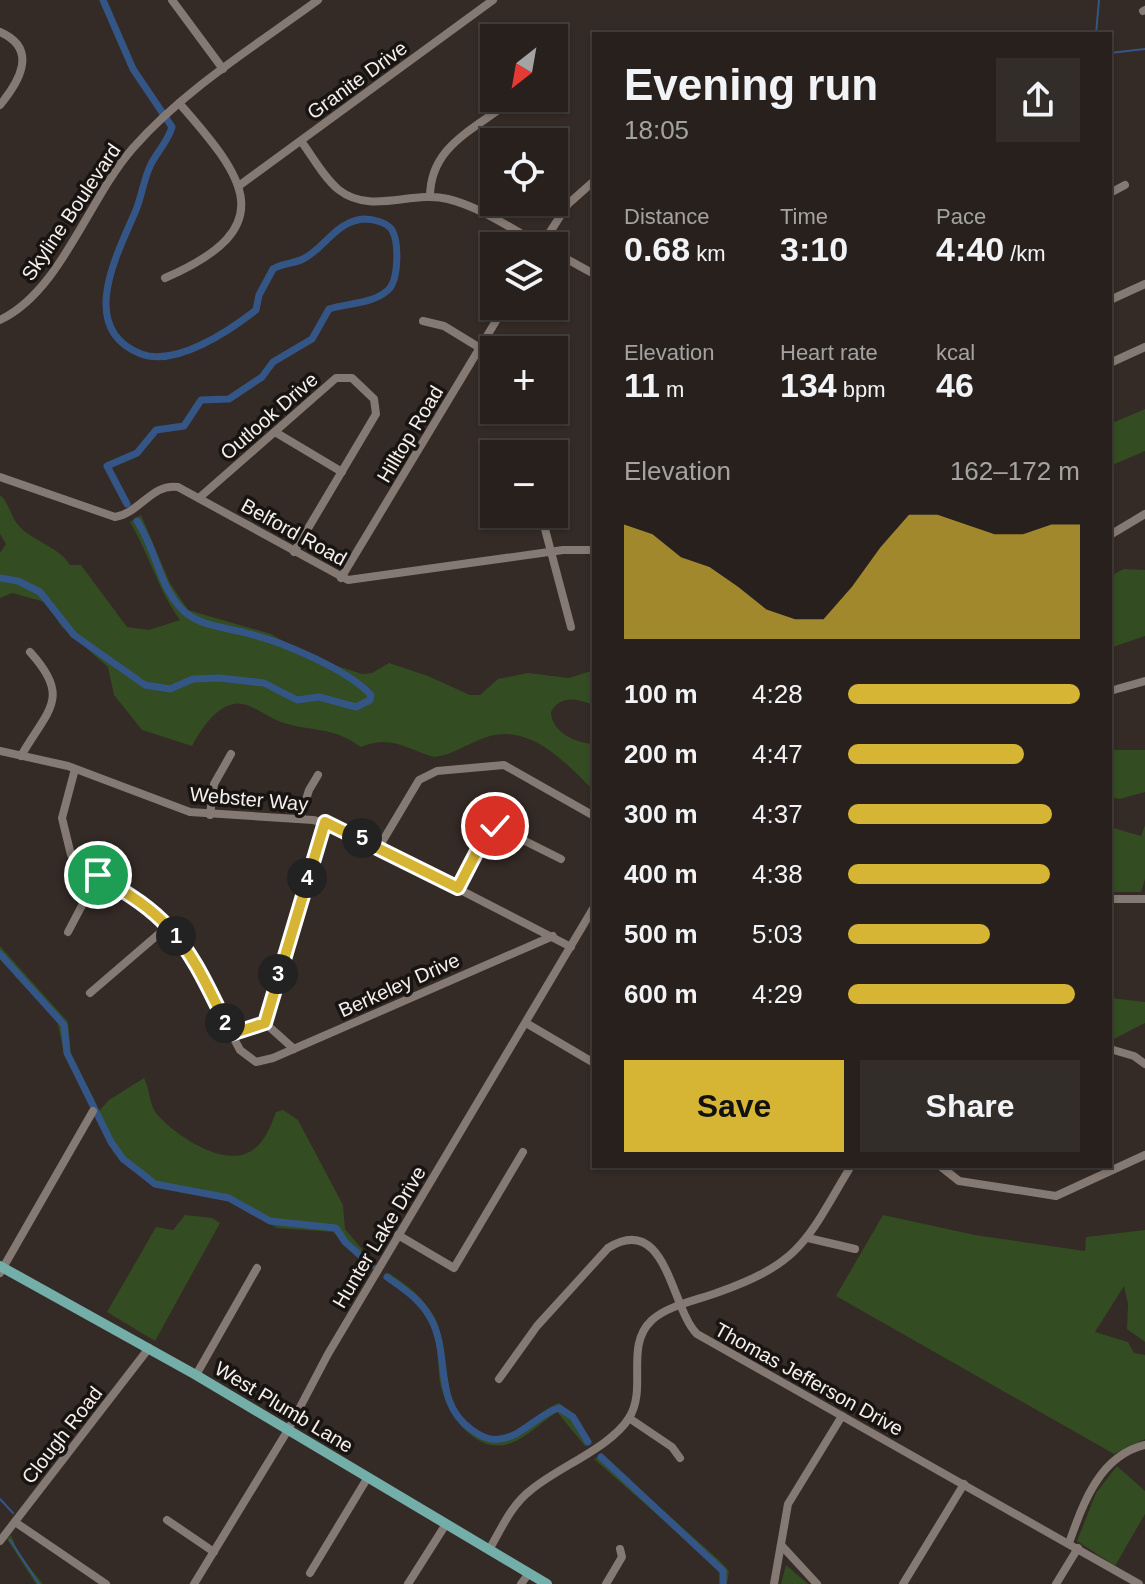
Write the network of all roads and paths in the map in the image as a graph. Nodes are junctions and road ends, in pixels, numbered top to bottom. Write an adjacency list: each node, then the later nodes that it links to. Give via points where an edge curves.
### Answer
1 (172, 0): 5 (street)
2 (318, 0): 5 (street, Skyline Boulevard)
3 (493, 0): 9 (street, Granite Drive)
4 (0, 32): 7 (street, via 15,42 23,61 18,83)
5 (223, 69): 6 (street, Skyline Boulevard)
6 (179, 103): 11 (street); 22 (street, Skyline Boulevard, via 107,181 45,284)
7 (0, 105)
8 (496, 112): 14 (street, via 441,153 432,172)
9 (301, 141): 11 (street, Granite Drive); 14 (street, via 334,186 351,198 372,203)
10 (592, 183): 16 (street, via 568,204)
11 (240, 185): 19 (street, via 240,213 226,239 205,259)
12 (1125, 185): 13 (street)
13 (1112, 192)
14 (430, 197): 15 (street, via 468,206)
15 (516, 232)
16 (551, 232)
17 (568, 260): 18 (street)
18 (592, 273)
19 (165, 278)
20 (1145, 284): 21 (street)
21 (1112, 299)
22 (0, 320)
23 (423, 321): 25 (street, via 439,324)
24 (1145, 347): 26 (street)
25 (480, 348): 37 (street, Hilltop Road)
26 (1112, 362)
27 (275, 432): 28 (street); 28 (street, Outlook Drive, via 336,378 352,378 374,399 377,410); 30 (street, Outlook Drive)
28 (342, 472): 35 (street, Outlook Drive)
29 (0, 477): 30 (street, Belford Road, via 110,517 129,514 164,487 178,487)
30 (199, 498): 35 (street, Belford Road)
31 (1145, 514): 33 (street)
32 (545, 528): 36 (street)
33 (1112, 534)
34 (592, 550): 36 (street, Belford Road)
35 (294, 552): 37 (street, Belford Road)
36 (552, 552): 37 (street, Belford Road); 38 (street)
37 (341, 578)
38 (571, 627)
39 (30, 652): 44 (street, via 50,675 54,696)
40 (1145, 681): 41 (street)
41 (1112, 690)
42 (0, 751): 44 (street, Webster Way)
43 (231, 754): 47 (street, via 214,784)
44 (21, 756): 45 (street, Webster Way)
45 (75, 769): 47 (street, Webster Way); 53 (street, via 62,827 71,855)
46 (318, 775): 49 (street)
47 (210, 815): 49 (street, Webster Way)
48 (592, 815): 51 (street, via 504,765 437,771 419,780)
49 (300, 819): 50 (street, Webster Way)
50 (325, 822): 51 (street, Webster Way); 63 (street)
51 (379, 847): 54 (street, Webster Way)
52 (561, 859): 54 (street, via 495,826)
53 (98, 875): 58 (street); 59 (street)
54 (458, 888): 60 (street, Webster Way)
55 (1112, 899): 56 (street)
56 (1145, 899)
57 (592, 910): 61 (street, Hunter Lake Drive)
58 (168, 926): 62 (street); 65 (street, via 189,954)
59 (68, 932)
60 (553, 936): 61 (street, Webster Way); 66 (street, Berkeley Drive)
61 (571, 947): 64 (street, Hunter Lake Drive)
62 (90, 993)
63 (265, 1023): 65 (street); 66 (street)
64 (526, 1023): 68 (street); 75 (street, Hunter Lake Drive)
65 (231, 1034): 66 (street, Berkeley Drive, via 243,1055 256,1062)
66 (294, 1049)
67 (1112, 1050): 69 (street)
68 (592, 1062)
69 (1145, 1064)
70 (93, 1111): 79 (street)
71 (523, 1152): 75 (street, via 454,1268)
72 (1145, 1155): 74 (street, via 1056,1196 959,1181)
73 (850, 1168): 76 (street)
74 (943, 1168)
75 (398, 1235): 86 (street, Hunter Lake Drive)
76 (808, 1238): 77 (street); 80 (street, via 766,1274)
77 (855, 1249)
78 (257, 1268): 82 (street)
79 (1, 1269): 81 (main road, West Plumb Lane)
80 (681, 1306): 83 (street, Thomas Jefferson Drive, via 656,1252 636,1242 615,1244 551,1309); 84 (street, Thomas Jefferson Drive, via 697,1334); 85 (street, via 655,1317 643,1331 637,1400)
81 (149, 1348): 82 (main road, West Plumb Lane); 92 (street, Clough Road)
82 (196, 1375): 86 (main road, West Plumb Lane)
83 (499, 1379)
84 (842, 1416): 90 (street, Thomas Jefferson Drive); 96 (street, via 788,1504)
85 (629, 1418): 88 (street); 99 (street, via 616,1433 524,1495)
86 (288, 1430): 89 (main road, West Plumb Lane); 100 (street, Hunter Lake Drive)
87 (1145, 1445): 95 (street, via 1127,1451 1099,1476)
88 (680, 1458)
89 (368, 1477): 93 (main road, West Plumb Lane); 101 (street)
90 (964, 1484): 95 (street, Thomas Jefferson Drive); 111 (street)
91 (167, 1520): 100 (street)
92 (15, 1522): 94 (street, Clough Road); 103 (street)
93 (446, 1524): 99 (main road, West Plumb Lane); 105 (street)
94 (0, 1541)
95 (1069, 1543): 97 (street, Thomas Jefferson Drive)
96 (781, 1545): 109 (street); 110 (street)
97 (1078, 1548): 112 (street); 113 (street, Thomas Jefferson Drive)
98 (620, 1549): 108 (street, via 622,1557)
99 (489, 1550): 102 (main road, West Plumb Lane)
100 (214, 1552): 104 (street, Hunter Lake Drive)
101 (310, 1573)
102 (529, 1573): 106 (street); 107 (main road, West Plumb Lane)
103 (106, 1584)
104 (194, 1584)
105 (408, 1584)
106 (521, 1584)
107 (547, 1584)
108 (606, 1584)
109 (774, 1584)
110 (817, 1584)
111 (903, 1584)
112 (1056, 1584)
113 (1139, 1584)

